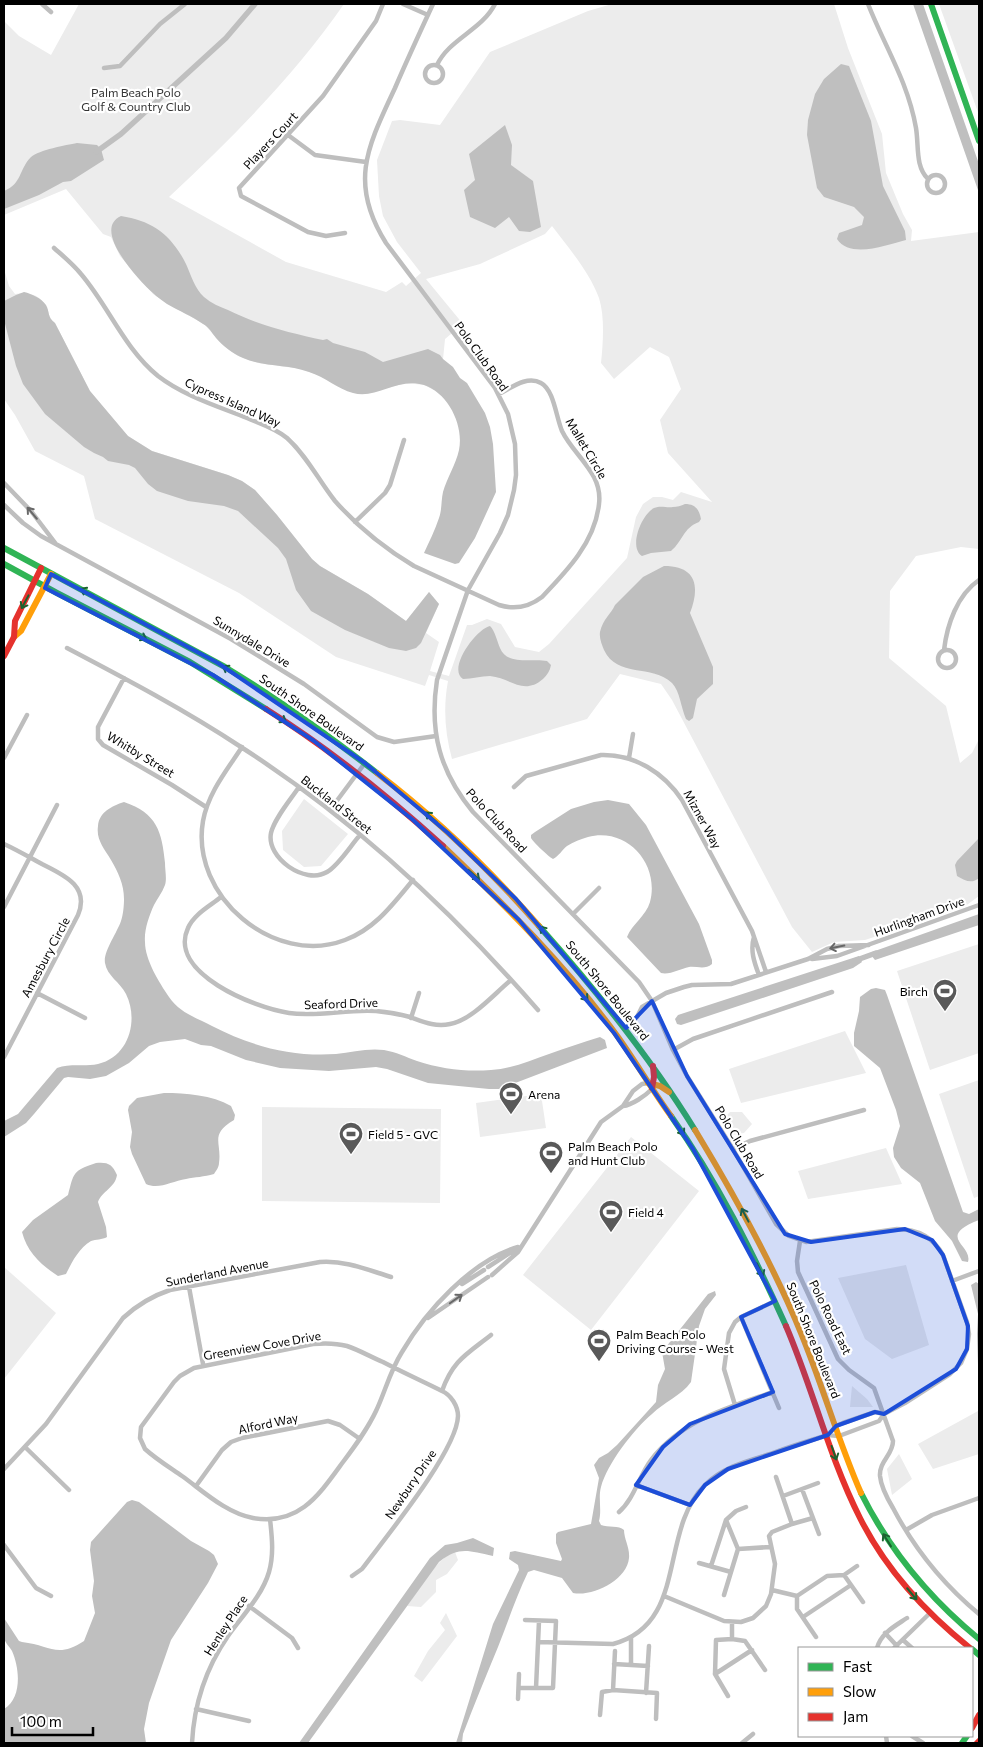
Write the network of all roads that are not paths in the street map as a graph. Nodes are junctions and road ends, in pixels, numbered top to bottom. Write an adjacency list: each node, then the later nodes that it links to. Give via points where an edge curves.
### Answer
1 (42, 4): 9 (street)
2 (185, 4): 12 (street, via 160,24 120,66)
3 (383, 4): 13 (street, Players Court, via 376,20 323,96)
4 (403, 4): 10 (street)
5 (433, 4): 10 (street, Polo Club Road)
6 (495, 4): 11 (street, via 490,14 446,52)
7 (868, 4): 16 (street, via 903,80 916,129 920,167)
8 (930, 4): 14 (street)
9 (51, 12)
10 (428, 15): 15 (street, Polo Club Road, via 373,136)
11 (436, 65): 11 (street, via 428,67 425,72 428,81 434,83 440,82 444,74)
12 (104, 68)
13 (288, 135): 15 (street, via 315,155); 17 (street, Players Court, via 241,184 241,196 308,232 326,236)
14 (979, 141)
15 (366, 162): 19 (street, Polo Club Road, via 366,194 379,232)
16 (928, 179): 16 (street, via 927,185 932,192 943,189 945,180 941,176 932,175)
17 (345, 233)
18 (54, 248): 23 (street, Cypress Island Way, via 81,273 133,351 150,369 181,390 279,432 294,445)
19 (499, 394): 32 (street, Polo Club Road, via 515,444 514,490 504,524); 32 (street, Mallet Circle, via 528,380 546,386 563,432 594,477 599,489 599,504 588,543 536,601 520,608 507,607)
20 (404, 440): 23 (street, via 390,485)
21 (4, 483): 24 (street, Sunnydale Drive, one-way to 21)
22 (4, 505): 24 (street, Sunnydale Drive, via 23,523)
23 (355, 522): 32 (street, Cypress Island Way, via 414,566)
24 (57, 545): 40 (street, Sunnydale Drive, via 231,639 304,684 378,737 394,742)
25 (4, 548): 27 (street, South Shore Boulevard)
26 (4, 564): 30 (street, South Shore Boulevard)
27 (41, 568): 28 (street, South Shore Boulevard); 30 (street)
28 (51, 574): 31 (street); 44 (street, South Shore Boulevard, one-way to 28, via 290,708 218,663)
29 (979, 580): 35 (street, via 970,587 958,606)
30 (35, 582): 31 (street, South Shore Boulevard); 33 (street, one-way to 33, via 15,621)
31 (45, 588): 33 (street, via 22,631); 45 (street, South Shore Boulevard, one-way to 45, via 213,675 284,720)
32 (468, 590): 40 (street, Polo Club Road, via 437,680)
33 (14, 637): 36 (street)
34 (67, 648): 37 (street, Buckland Street)
35 (944, 650)
36 (4, 656)
37 (124, 678): 41 (street, Buckland Street); 49 (street, Whitby Street, via 98,727 98,739)
38 (26, 715): 42 (street)
39 (633, 734): 43 (street)
40 (436, 736): 59 (street, Polo Club Road, via 450,778 464,800)
41 (242, 747): 46 (street, Buckland Street); 49 (street)
42 (4, 758)
43 (629, 758): 47 (street, Mizner Way, via 611,755 592,757 526,776); 60 (street, Mizner Way, via 656,771 676,790)
44 (366, 763): 45 (street); 73 (street, South Shore Boulevard, one-way to 44, via 510,893 448,833)
45 (357, 773): 50 (street); 77 (street, South Shore Boulevard, one-way to 77, via 441,844 514,915 614,1033)
46 (299, 787): 50 (street, Buckland Street); 51 (street, via 271,831 271,844 280,859 300,874 318,876 332,868)
47 (514, 787)
48 (57, 805): 53 (street)
49 (206, 807): 56 (street, via 203,856)
50 (330, 810): 51 (street, Buckland Street)
51 (360, 835): 54 (street, Buckland Street)
52 (4, 844): 53 (street, Amesbury Circle)
53 (30, 857): 58 (street); 67 (street, Amesbury Circle, via 70,880 80,900 78,915)
54 (413, 880): 56 (street, via 385,914 366,930 344,941 323,945 299,945 275,938 237,913); 65 (street, Buckland Street)
55 (599, 888): 59 (street)
56 (221, 897): 72 (street, Seaford Drive, via 194,919 187,930 185,942 190,962 220,987 287,1013 314,1015 376,1011)
57 (979, 905): 61 (street, Hurlingham Drive)
58 (4, 907)
59 (574, 914): 69 (street, Polo Club Road, via 639,982)
60 (754, 937): 63 (street, Mizner Way); 64 (street, Mizner Way, via 751,945)
61 (869, 945): 62 (street, Hurlingham Drive, via 837,956); 62 (street, Hurlingham Drive, one-way to 62, via 839,946)
62 (808, 959): 63 (street, Hurlingham Drive)
63 (766, 972): 64 (street, Hurlingham Drive)
64 (759, 975): 69 (street, Hurlingham Drive, via 727,985 688,986)
65 (511, 980): 70 (street, Buckland Street); 72 (street, Seaford Drive, via 459,1022 437,1025)
66 (832, 992): 74 (street, via 693,1039)
67 (37, 993): 71 (street); 75 (street, Amesbury Circle)
68 (419, 993): 72 (street)
69 (652, 1001): 73 (street, Hurlingham Drive, via 642,1007); 74 (street, Polo Club Road)
70 (538, 1010)
71 (85, 1018)
72 (411, 1018)
73 (626, 1028): 76 (street, South Shore Boulevard)
74 (674, 1050): 81 (street, Polo Club Road)
75 (4, 1057)
76 (653, 1065): 77 (street); 78 (street, South Shore Boulevard)
77 (651, 1085): 78 (street, via 660,1086); 79 (street, Greenview Cove Drive, via 648,1093); 79 (street, Greenview Cove Drive, via 642,1084 633,1090); 90 (street, South Shore Boulevard, one-way to 90, via 720,1194)
78 (673, 1095): 101 (street, South Shore Boulevard, one-way to 78, via 807,1346 765,1254 728,1184)
79 (623, 1106): 82 (street, Greenview Cove Drive, via 601,1122)
80 (864, 1110): 81 (street, via 750,1141)
81 (733, 1149): 83 (street, Polo Club Road, via 776,1224 785,1234)
82 (524, 1241): 84 (street, Greenview Cove Drive); 92 (street, Greenview Cove Drive, one-way to 82, via 490,1276 518,1252)
83 (800, 1241): 87 (street, via 912,1230 937,1246); 100 (street, Polo Road East, via 798,1272 838,1359 874,1388)
84 (518, 1247): 89 (street, Greenview Cove Drive); 89 (street, Greenview Cove Drive, via 474,1270)
85 (979, 1271): 87 (street)
86 (391, 1277): 88 (street, Sunderland Avenue, via 329,1261)
87 (952, 1281): 100 (street, via 968,1326 965,1356 950,1374)
88 (188, 1287): 94 (street); 105 (street, Sunderland Avenue, via 150,1298 133,1309)
89 (451, 1291): 92 (street, Greenview Cove Drive)
90 (775, 1301): 91 (street); 102 (street, South Shore Boulevard)
91 (741, 1317): 97 (street); 98 (street, via 729,1333 724,1364)
92 (425, 1320): 95 (street, Greenview Cove Drive)
93 (491, 1335): 96 (street, via 457,1362)
94 (203, 1364): 95 (street, Greenview Cove Drive, via 324,1343 347,1346); 110 (street, Greenview Cove Drive, via 174,1382 143,1424 140,1435 145,1448)
95 (393, 1367): 96 (street, Newbury Drive); 104 (street, Greenview Cove Drive, via 376,1412)
96 (442, 1390): 132 (street, Newbury Drive, via 454,1403 458,1415 446,1449 428,1480 379,1547 362,1569)
97 (773, 1392): 98 (street); 99 (street)
98 (735, 1405): 109 (street, via 704,1417 678,1433 652,1459)
99 (779, 1408)
100 (884, 1414): 101 (street, via 875,1412); 103 (street, via 879,1421); 122 (street, Polo Road East, via 893,1445 881,1466 880,1478 889,1502)
101 (836, 1426): 102 (street); 103 (street, South Shore Boulevard)
102 (828, 1435): 103 (street); 115 (street, via 728,1469 705,1485); 141 (street, South Shore Boulevard, one-way to 141, via 851,1499 872,1538 896,1575)
103 (839, 1436): 151 (street, South Shore Boulevard, one-way to 103, via 932,1597 891,1547 860,1490)
104 (360, 1439): 110 (street, Alford Way, via 328,1421 238,1439 225,1447); 119 (street, Greenview Cove Drive, via 314,1500 290,1515)
105 (25, 1447): 106 (street, Sunderland Avenue); 112 (street)
106 (4, 1469)
107 (776, 1477): 113 (street)
108 (818, 1483): 111 (street)
109 (636, 1485): 115 (street); 117 (street)
110 (196, 1486): 119 (street, Greenview Cove Drive, via 233,1512 251,1518)
111 (802, 1489): 113 (street); 118 (street)
112 (70, 1490)
113 (782, 1496): 121 (street)
114 (979, 1498): 122 (street, via 932,1515)
115 (690, 1505): 137 (street, via 681,1524)
116 (746, 1507): 120 (street)
117 (620, 1512)
118 (813, 1518): 121 (street); 123 (street)
119 (270, 1519): 140 (street, Henley Place, via 272,1553 269,1572)
120 (726, 1520): 126 (street); 128 (street)
121 (792, 1524): 125 (street, via 772,1532)
122 (906, 1530): 142 (street, Polo Road East, via 948,1585)
123 (819, 1534)
124 (4, 1545): 136 (street, via 36,1588)
125 (770, 1547): 126 (street); 134 (street, via 775,1564)
126 (738, 1549): 130 (street)
127 (699, 1563): 128 (street)
128 (712, 1566): 130 (street)
129 (857, 1566): 131 (street)
130 (731, 1572): 135 (street)
131 (844, 1574): 133 (street); 138 (street, via 826,1576)
132 (352, 1576)
133 (851, 1585): 139 (street); 143 (street)
134 (772, 1590): 138 (street); 147 (street, via 760,1613 749,1620)
135 (724, 1595)
136 (51, 1596)
137 (664, 1596): 147 (street); 149 (street, via 652,1619)
138 (797, 1596): 143 (street, via 797,1609)
139 (863, 1602)
140 (249, 1606): 161 (street, via 292,1638); 176 (street, Henley Place, via 218,1652 204,1681)
141 (929, 1614): 153 (street); 160 (street, South Shore Boulevard)
142 (979, 1614)
143 (803, 1617): 150 (street)
144 (907, 1618): 148 (street)
145 (525, 1620): 146 (street)
146 (539, 1621): 154 (street); 155 (street, via 556,1621)
147 (732, 1622): 152 (street)
148 (885, 1633): 157 (street); 158 (street)
149 (631, 1636): 155 (street, via 613,1644); 165 (street)
150 (816, 1637)
151 (979, 1638)
152 (732, 1639): 162 (street, via 745,1641); 169 (street, via 716,1640)
153 (903, 1640): 158 (street); 159 (street)
154 (538, 1642): 155 (street); 171 (street)
155 (555, 1643): 171 (street, via 553,1688)
156 (649, 1646): 166 (street)
157 (877, 1647)
158 (896, 1647)
159 (911, 1647)
160 (969, 1647)
161 (298, 1648)
162 (752, 1650): 167 (street); 169 (street)
163 (615, 1651): 164 (street)
164 (614, 1664): 165 (street); 172 (street)
165 (631, 1665): 166 (street)
166 (648, 1666): 173 (street)
167 (765, 1670)
168 (519, 1674): 170 (street)
169 (715, 1674): 174 (street)
170 (519, 1688): 171 (street); 175 (street)
171 (536, 1688)
172 (613, 1690): 173 (street); 177 (street, via 602,1692)
173 (646, 1693): 179 (street, via 657,1693)
174 (728, 1696)
175 (518, 1698)
176 (196, 1709): 180 (street); 183 (street, Henley Place)
177 (600, 1715)
178 (979, 1715): 181 (street)
179 (656, 1719)
180 (249, 1721)
181 (973, 1726)
182 (753, 1734): 184 (street)
183 (192, 1743)
184 (742, 1743)

